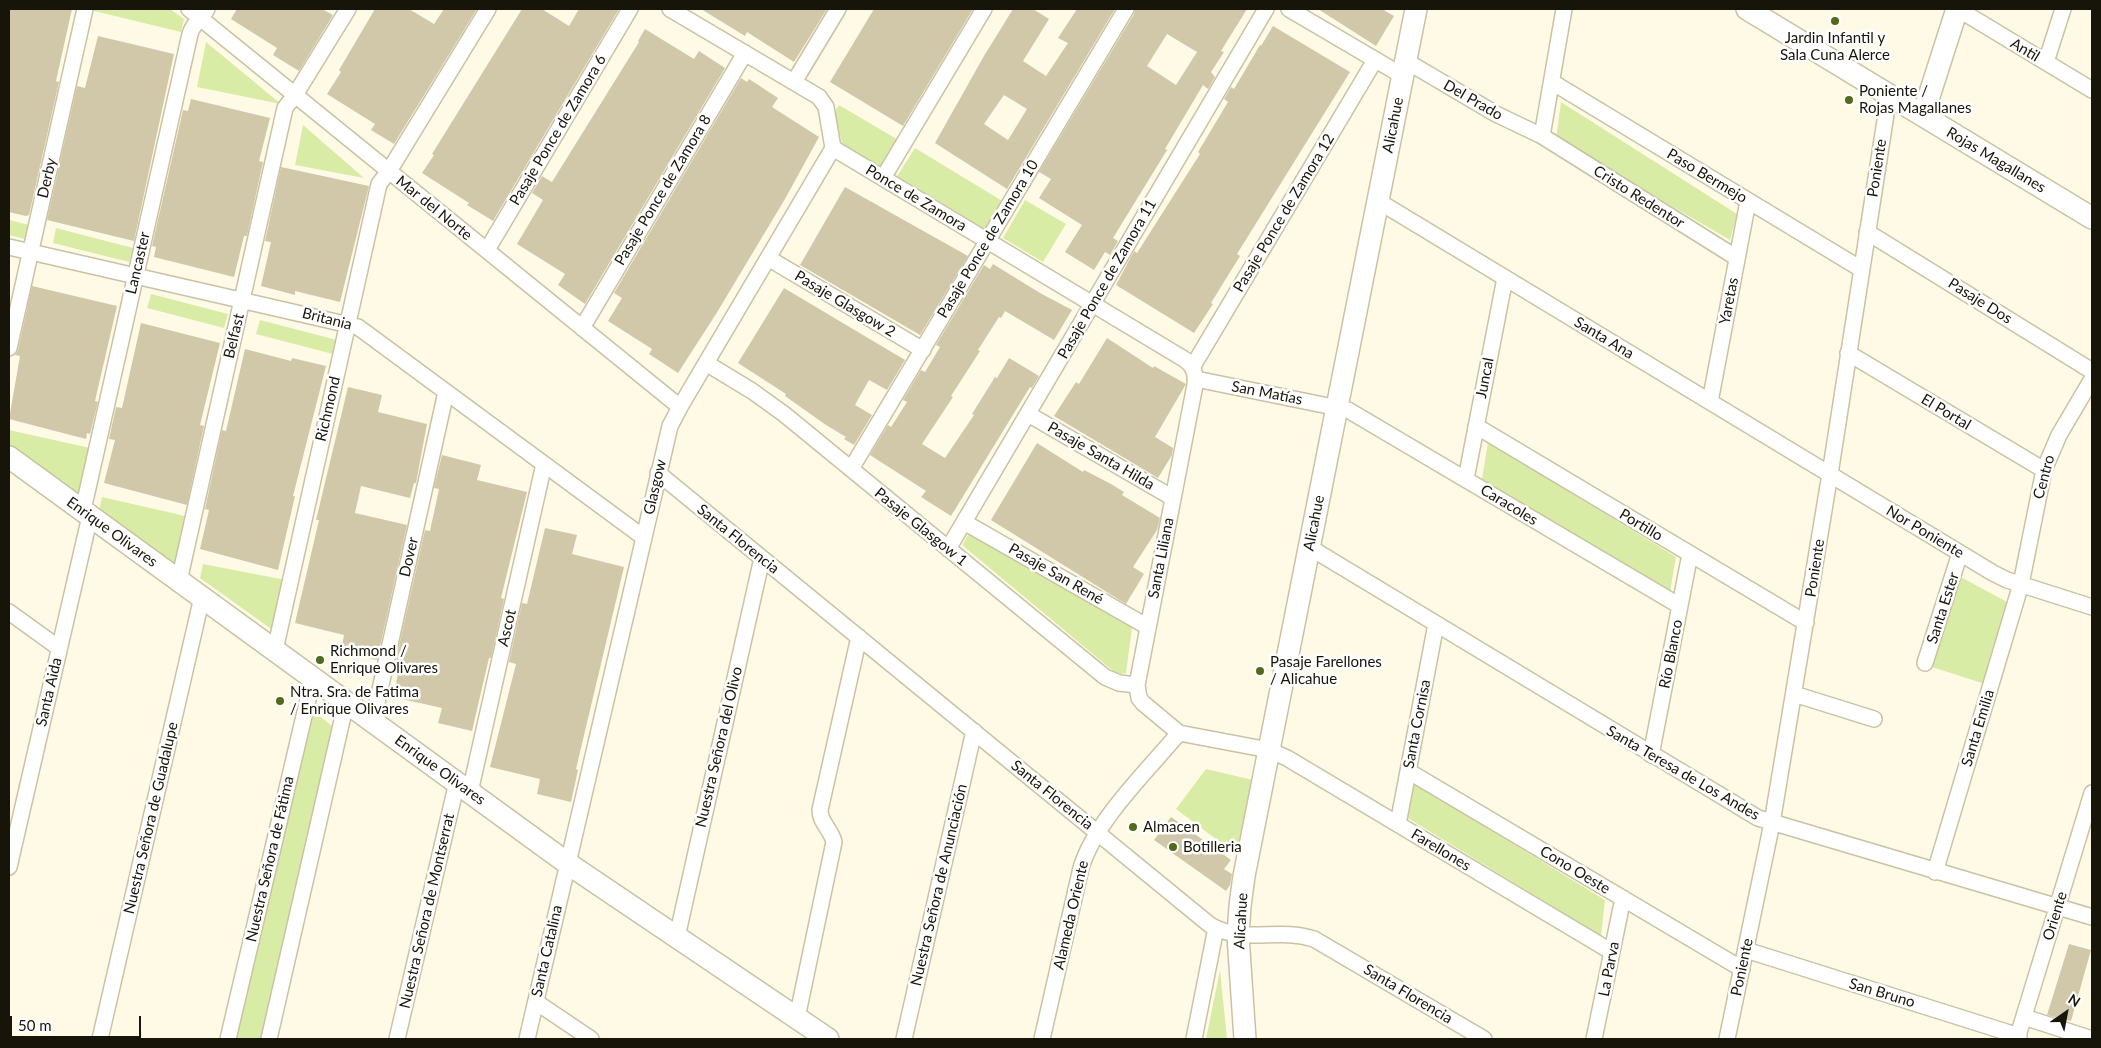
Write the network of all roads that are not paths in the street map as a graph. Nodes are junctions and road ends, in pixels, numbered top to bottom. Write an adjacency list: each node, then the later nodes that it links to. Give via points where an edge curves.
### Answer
1 (85, 9): 40 (street, Derby)
2 (189, 9): 17 (street, Mar del Norte)
3 (348, 9): 26 (street, Belfast)
4 (488, 9): 31 (street, Richmond)
5 (630, 9): 39 (street, Pasaje Ponce de Zamora 6)
6 (670, 9): 18 (street)
7 (838, 9): 23 (street)
8 (984, 9): 32 (street)
9 (1126, 9): 37 (street, Pasaje Ponce de Zamora 10)
10 (1266, 9): 47 (street, Pasaje Ponce de Zamora 11)
11 (1289, 9): 20 (street, Del Prado)
12 (1416, 9): 22 (street, Alicahue)
13 (1564, 9): 24 (street)
14 (1747, 9): 27 (street, Rojas Magallanes)
15 (1957, 9): 21 (street, Antil); 28 (street)
16 (2063, 9): 21 (street)
17 (204, 14): 26 (street, Mar del Norte); 44 (street, Lancaster, via 190,34)
18 (691, 14): 19 (street)
19 (745, 53): 23 (street); 49 (street, Pasaje Ponce de Zamora 8)
20 (1375, 60): 22 (street, Del Prado); 55 (street, Pasaje Ponce de Zamora 12)
21 (2046, 62): 25 (street, Antil)
22 (1404, 69): 29 (street, Del Prado); 33 (street, Alicahue)
23 (794, 82): 30 (street, via 823,101)
24 (1552, 82): 29 (street); 34 (street, Paso Bermejo)
25 (2092, 90)
26 (295, 95): 31 (street, Mar del Norte); 46 (street, Belfast, via 285,108)
27 (1889, 95): 28 (street, Rojas Magallanes); 36 (street, Poniente)
28 (1923, 115): 35 (street, Rojas Magallanes)
29 (1542, 136): 42 (street, Cristo Redentor)
30 (834, 148): 32 (street, Ponce de Zamora); 41 (street, Glasgow)
31 (389, 171): 39 (street, Mar del Norte); 48 (street, Richmond, via 376,193)
32 (883, 178): 37 (street, Ponce de Zamora)
33 (1378, 201): 45 (street, Santa Ana); 60 (street, Alicahue)
34 (1748, 201): 42 (street, Yaretas); 43 (street, Paso Bermejo)
35 (2092, 218)
36 (1867, 232): 43 (street, Poniente); 54 (street, Pasaje Dos)
37 (988, 240): 47 (street, Ponce de Zamora); 51 (street, Pasaje Ponce de Zamora 10)
38 (9, 247): 40 (street, Britania)
39 (487, 250): 49 (street, Mar del Norte)
40 (30, 252): 44 (street, Britania); 50 (street, Derby)
41 (768, 258): 51 (street, Pasaje Glasgow 2); 53 (street, Glasgow)
42 (1737, 258): 58 (street, Yaretas)
43 (1861, 269): 52 (street, Poniente)
44 (136, 276): 46 (street, Britania); 71 (street, Lancaster)
45 (1504, 278): 58 (street, Santa Ana); 62 (street, Juncal)
46 (242, 300): 48 (street, Britania); 79 (street, Belfast)
47 (1092, 304): 55 (street, Ponce de Zamora, via 1184,358); 61 (street, Pasaje Ponce de Zamora 11)
48 (348, 324): 57 (street, Britania, via 358,327); 90 (street, Richmond)
49 (582, 328): 59 (street, Mar del Norte)
50 (9, 348)
51 (922, 350): 65 (street, Pasaje Ponce de Zamora 10)
52 (1848, 353): 66 (street, El Portal); 68 (street, Poniente)
53 (706, 362): 59 (street, Glasgow); 65 (street, Pasaje Glasgow 1, via 773,406)
54 (2092, 371)
55 (1194, 372): 60 (street, San Matías); 70 (street, Santa Liliana)
56 (2092, 379): 66 (street, Centro, via 2059,435)
57 (446, 392): 64 (street, Britania); 97 (street, Dover)
58 (1710, 402): 68 (street, Santa Ana)
59 (680, 407): 67 (street, Glasgow, via 667,437)
60 (1337, 407): 69 (street, Caracoles, via 1360,416); 74 (street, Alicahue)
61 (1028, 414): 70 (street, Pasaje Santa Hilda); 72 (street, Pasaje Ponce de Zamora 11)
62 (1476, 426): 69 (street, Juncal); 77 (street, Portillo)
63 (9, 457): 71 (street, Enrique Olivares)
64 (544, 464): 73 (street, Britania); 103 (street, Ascot)
65 (851, 469): 75 (street, Pasaje Glasgow 1)
66 (2044, 470): 80 (street, Centro)
67 (658, 473): 73 (street, Glasgow); 78 (street, Santa Florencia)
68 (1830, 474): 76 (street, Nor Poniente); 85 (street, Poniente)
69 (1466, 479): 82 (street, Caracoles)
70 (1173, 498): 87 (street, Santa Liliana)
71 (86, 513): 79 (street, Enrique Olivares); 89 (street, Santa Aida)
72 (964, 522): 75 (street, Pasaje Ponce de Zamora 11); 87 (street, Pasaje San René)
73 (643, 537): 108 (street, Glasgow)
74 (1310, 547): 86 (street, Santa Teresa de Los Andes); 100 (street, Alicahue)
75 (948, 549): 93 (street, Pasaje Glasgow 1, via 1105,677 1114,682)
76 (1960, 553): 80 (street, Nor Poniente, via 1993,573); 91 (street, Santa Ester)
77 (1690, 554): 82 (street, Río Blanco); 85 (street, Portillo)
78 (762, 558): 88 (street, Santa Florencia); 116 (street, Nuestra Señora del Olivo)
79 (179, 581): 81 (street, Enrique Olivares)
80 (2022, 584): 83 (street, Nor Poniente); 110 (street, Santa Emilia)
81 (202, 598): 90 (street, Enrique Olivares); 124 (street, Nuestra Señora de Guadalupe)
82 (1680, 606): 101 (street, Río Blanco)
83 (2092, 607)
84 (9, 612): 89 (street)
85 (1806, 623): 94 (street, Poniente)
86 (1436, 624): 101 (street, Santa Teresa de Los Andes); 102 (street, Santa Cornisa)
87 (1148, 627): 93 (street, Santa Liliana)
88 (859, 637): 98 (street, Santa Florencia); 122 (street, via 820,810 822,820 832,833 833,846)
89 (59, 648): 109 (street, Santa Aida)
90 (275, 650): 92 (street, Enrique Olivares)
91 (1925, 663)
92 (313, 678): 95 (street, Enrique Olivares); 125 (street, Nuestra Señora de Fátima)
93 (1137, 685): 99 (street, via 1142,704)
94 (1794, 694): 96 (street); 105 (street, Poniente)
95 (346, 702): 97 (street, Enrique Olivares); 126 (street)
96 (1874, 719)
97 (373, 721): 103 (street, Enrique Olivares)
98 (974, 731): 107 (street, Santa Florencia); 131 (street, Nuestra Señora de Anunciación)
99 (1179, 733): 100 (street); 107 (street, Alameda Oriente)
100 (1270, 750): 106 (street, Farellones); 115 (street, Alicahue, via 1244,876)
101 (1651, 755): 105 (street, Santa Teresa de Los Andes, via 1745,811)
102 (1408, 771): 106 (street, Santa Cornisa); 111 (street, Cono Oeste)
103 (463, 787): 108 (street, Enrique Olivares); 127 (street, Nuestra Señora de Montserrat)
104 (2092, 793): 112 (street, Oriente)
105 (1772, 823): 110 (street, Santa Teresa de Los Andes); 117 (street, Poniente)
106 (1398, 824): 118 (street, Farellones)
107 (1097, 832): 114 (street, Santa Florencia); 132 (street, Alameda Oriente, via 1082,868)
108 (567, 863): 116 (street, Enrique Olivares); 120 (street, Santa Catalina)
109 (9, 867)
110 (1935, 872): 112 (street, Santa Teresa de Los Andes)
111 (1623, 898): 118 (street, La Parva); 119 (street, Cono Oeste)
112 (2057, 908): 113 (street, Santa Teresa de Los Andes); 121 (street, Oriente)
113 (2092, 917)
114 (1216, 928): 115 (street, Santa Florencia); 133 (street)
115 (1238, 936): 134 (street, Alicahue); 135 (street, Santa Florencia, via 1290,934 1314,939)
116 (677, 937): 122 (street, Enrique Olivares)
117 (1746, 950): 119 (street, Poniente); 123 (street, San Bruno)
118 (1612, 952): 136 (street, La Parva)
119 (1742, 968): 137 (street, Poniente)
120 (536, 1002): 128 (street, Santa Catalina); 129 (street)
121 (2024, 1017): 123 (street, Oriente); 138 (street)
122 (797, 1018): 130 (street, Enrique Olivares)
123 (2018, 1037)
124 (100, 1039)
125 (228, 1039)
126 (269, 1039)
127 (397, 1039)
128 (527, 1039)
129 (591, 1039)
130 (828, 1039)
131 (904, 1039)
132 (1042, 1039)
133 (1194, 1039)
134 (1244, 1039)
135 (1484, 1039)
136 (1594, 1039)
137 (1727, 1039)
138 (2092, 1039)

